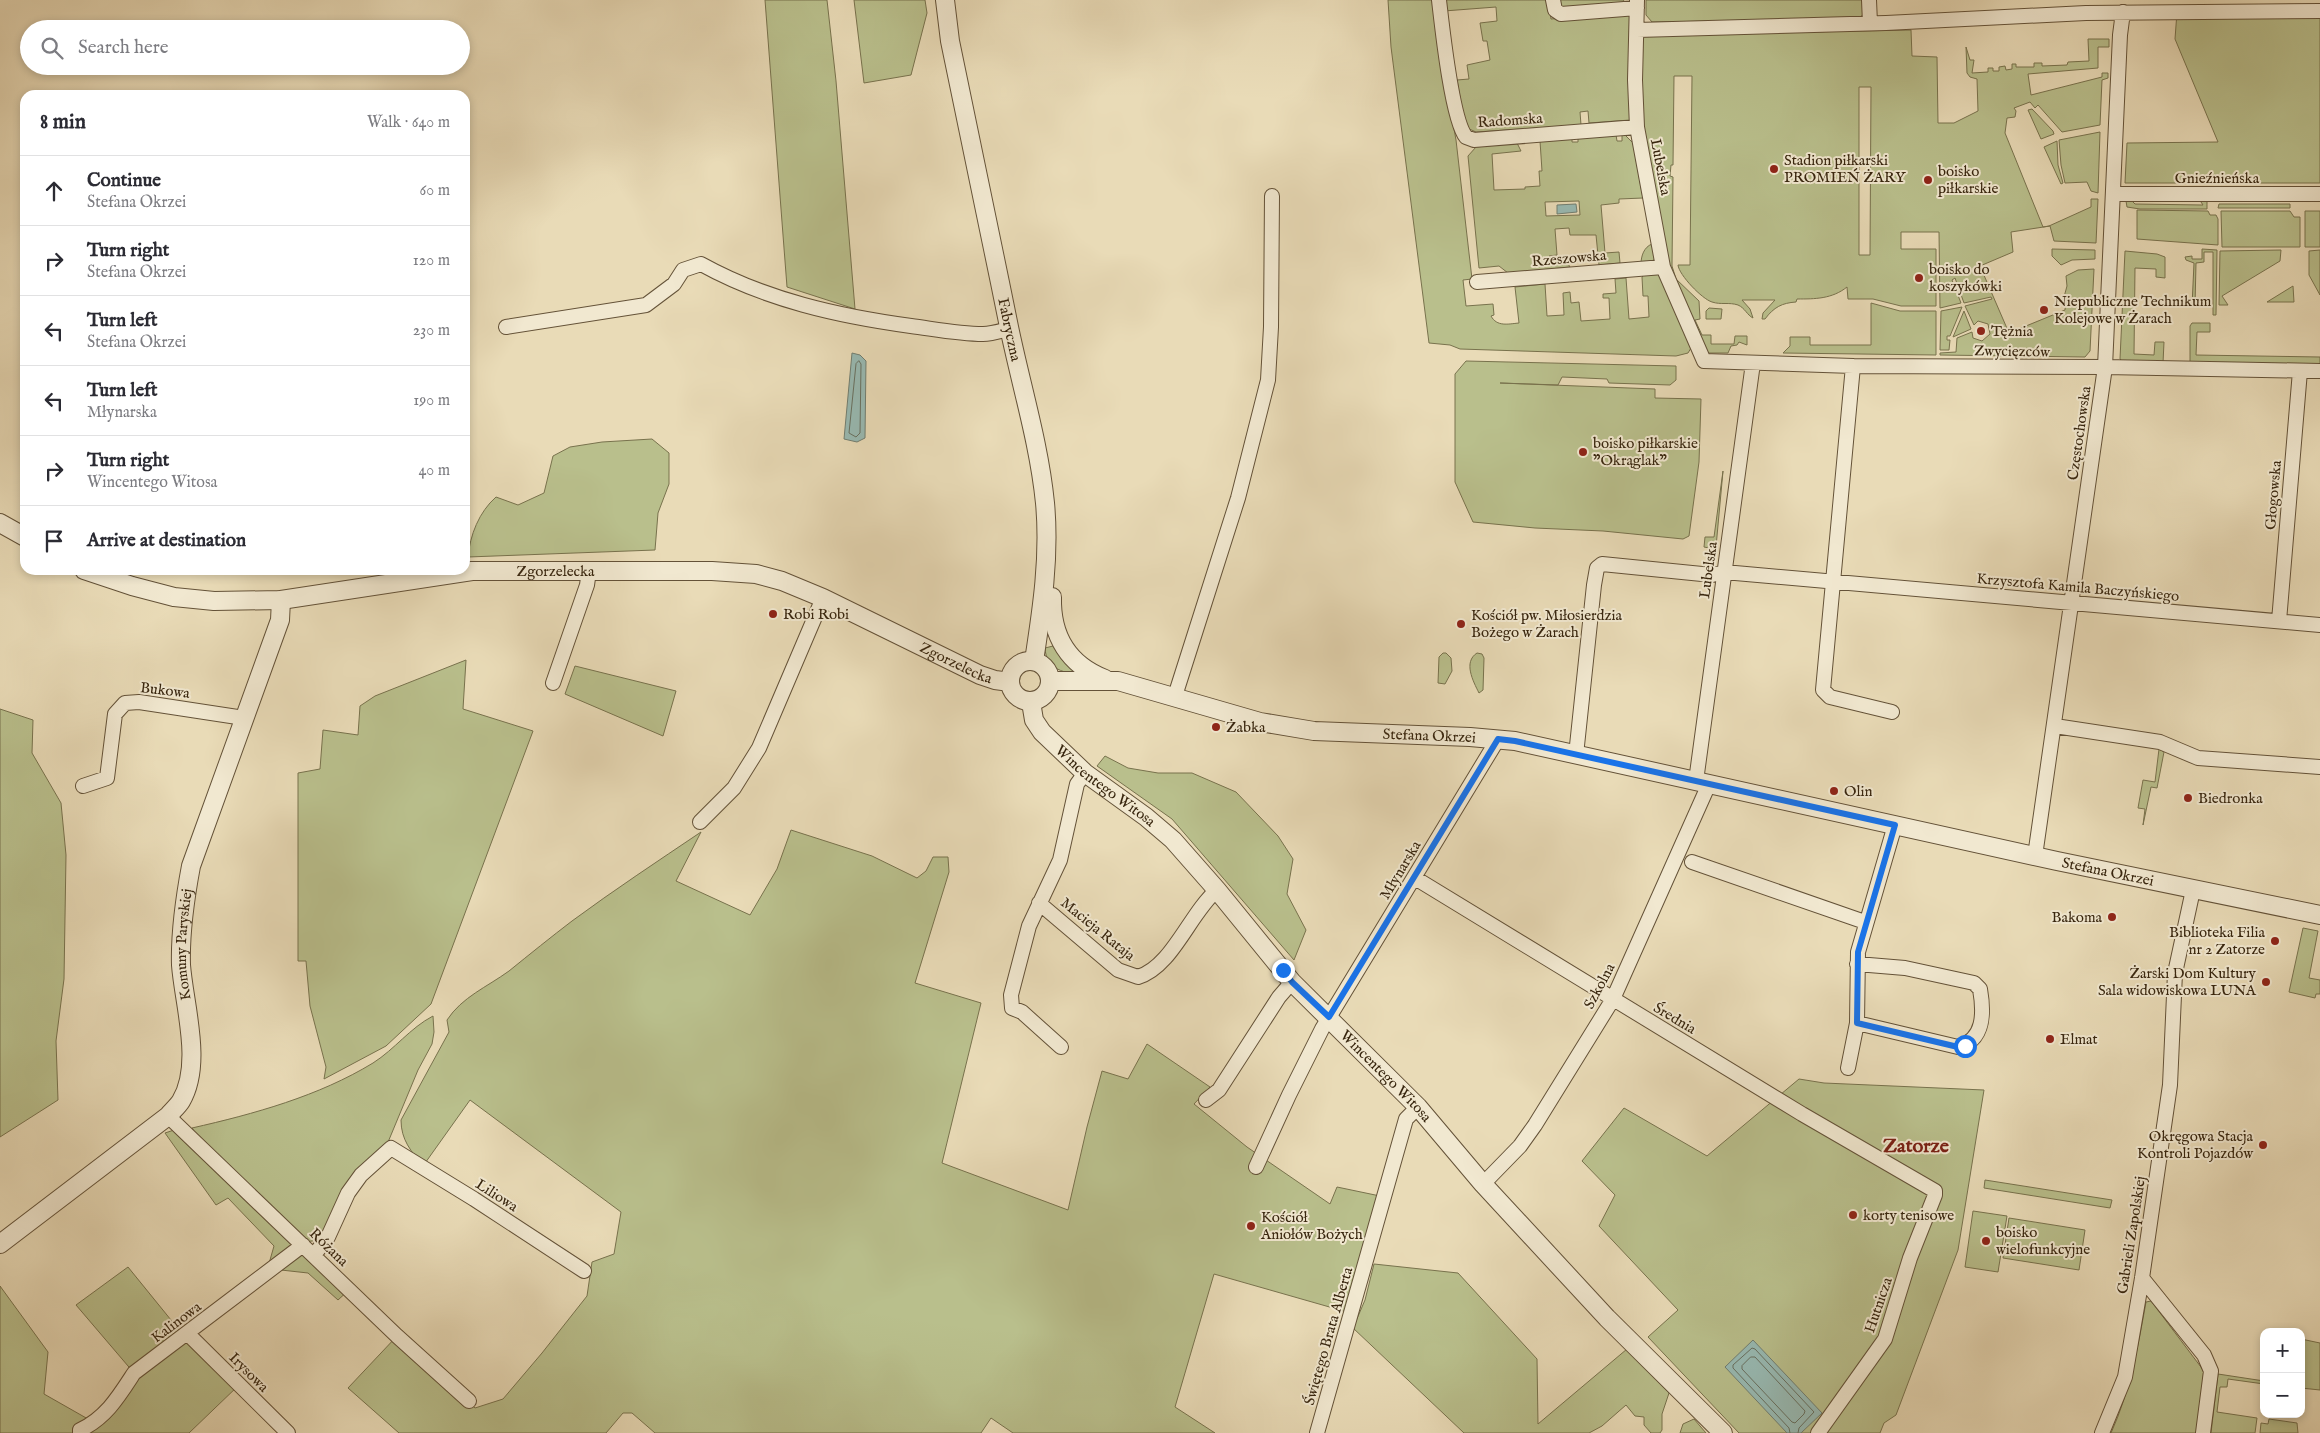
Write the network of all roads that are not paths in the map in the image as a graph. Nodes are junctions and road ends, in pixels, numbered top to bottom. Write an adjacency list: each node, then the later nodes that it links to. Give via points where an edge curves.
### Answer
1 (945, 0): 17 (street, Fabryczna, via 950,41)
2 (1439, 0): 10 (street, Radomska, via 1460,128 1466,138)
3 (1553, 0): 5 (street, via 1555,10 1560,14)
4 (1869, 0): 8 (street)
5 (1637, 4): 9 (street, Lubelska)
6 (2320, 11): 7 (street)
7 (2123, 12): 8 (street); 11 (street, Częstochowska)
8 (1870, 23): 9 (street)
9 (1637, 30): 10 (street, Lubelska)
10 (1636, 128): 14 (street, Lubelska)
11 (2113, 194): 12 (street, Gnieźnieńska); 21 (street, Częstochowska)
12 (2320, 194)
13 (1272, 196): 43 (street, via 1272,327 1268,380 1238,498)
14 (1663, 267): 15 (street, Rzeszowska); 18 (street, Lubelska)
15 (1477, 282)
16 (506, 327): 17 (street, via 646,305 674,284 684,270 701,264 725,277 824,311 882,322 984,334)
17 (1009, 329): 26 (street, Fabryczna, via 1037,449 1045,501)
18 (1704, 361): 19 (street, Zwycięzców)
19 (1753, 363): 20 (street, Zwycięzców); 29 (street, Lubelska)
20 (1853, 366): 21 (street, Zwycięzców); 32 (street)
21 (2105, 367): 22 (street, Zwycięzców); 35 (street, Częstochowska)
22 (2300, 371): 23 (street, Zwycięzców); 36 (street, Głogowska)
23 (2320, 372)
24 (0, 523): 25 (street)
25 (20, 534)
26 (1046, 561): 38 (street, Fabryczna); 39 (street, via 1051,580 1051,613 1058,638 1079,665)
27 (470, 570): 28 (street, Zgorzelecka)
28 (589, 571): 33 (street, Zgorzelecka, via 756,574); 42 (street)
29 (1724, 572): 32 (street, Krzysztofa Kamila Baczyńskiego); 49 (street, Krzysztofa Kamila Baczyńskiego, via 1712,574 1602,564 1597,568); 52 (street, Lubelska)
30 (99, 575): 34 (street, Zgorzelecka, via 174,597 214,601)
31 (440, 575): 34 (street, Zgorzelecka)
32 (1833, 582): 35 (street, Krzysztofa Kamila Baczyńskiego); 45 (street, via 1823,690 1830,697)
33 (823, 598): 41 (street, Zgorzelecka, via 965,668 995,680); 54 (street, via 759,748 734,788)
34 (282, 600): 46 (street, Komuny Paryskiej, via 280,620)
35 (2071, 603): 36 (street, Krzysztofa Kamila Baczyńskiego); 47 (street, Częstochowska)
36 (2279, 621): 37 (street, Krzysztofa Kamila Baczyńskiego)
37 (2320, 625)
38 (1034, 661): 40 (street, via 1046,668); 41 (street, via 1017,665)
39 (1108, 680): 40 (street, Stefana Okrzei); 43 (street, Stefana Okrzei)
40 (1051, 681): 44 (street, via 1047,693)
41 (1010, 682): 44 (street, via 1018,698)
42 (553, 683)
43 (1175, 696): 48 (street, Stefana Okrzei, via 1260,722 1314,730)
44 (1031, 702): 51 (street, Wincentego Witosa, via 1034,720 1042,732)
45 (1892, 712)
46 (244, 718): 53 (street, Bukowa, via 139,702 125,703 115,714 107,778); 73 (street, Komuny Paryskiej, via 191,866 184,902 182,965 191,1040 190,1066 181,1101)
47 (2055, 726): 50 (street, via 2160,742 2198,758); 56 (street, Częstochowska)
48 (1498, 739): 49 (street, Stefana Okrzei); 58 (street, Młynarska)
49 (1576, 755): 52 (street, Stefana Okrzei)
50 (2320, 767)
51 (1085, 772): 59 (street, Wincentego Witosa, via 1173,840); 61 (street, via 1077,784 1060,860)
52 (1702, 782): 55 (street, Stefana Okrzei); 66 (street, Szkolna)
53 (84, 786)
54 (700, 822)
55 (1895, 825): 56 (street, Stefana Okrzei); 63 (street)
56 (2035, 856): 60 (street, Stefana Okrzei)
57 (1692, 862): 63 (street)
58 (1415, 878): 66 (street, Średnia); 67 (street, Młynarska)
59 (1217, 890): 61 (street, Macieja Rataja, via 1202,905 1154,970 1138,977 1118,970); 65 (street, Wincentego Witosa)
60 (2193, 890): 62 (street, Stefana Okrzei); 81 (street, Gabrieli Zapolskiej, via 2175,973 2170,1085)
61 (1039, 903): 69 (street, via 1029,926 1011,995 1012,1008 1022,1012)
62 (2320, 915)
63 (1865, 922): 64 (street)
64 (1857, 964): 68 (street); 68 (street, via 1905,968 1974,983 1980,989 1981,1015 1979,1034 1958,1047)
65 (1292, 982): 67 (street, Wincentego Witosa); 71 (street, via 1219,1090)
66 (1612, 999): 76 (street, Średnia); 77 (street, Szkolna, via 1535,1125 1520,1146)
67 (1329, 1017): 72 (street, Wincentego Witosa); 75 (street, Młynarska)
68 (1857, 1023): 70 (street)
69 (1061, 1047)
70 (1848, 1068)
71 (1206, 1100)
72 (1418, 1107): 77 (street, Wincentego Witosa); 86 (street, Świętego Brata Alberta, via 1406,1120)
73 (168, 1116): 78 (street, Komuny Paryskiej); 79 (street, Różana)
74 (391, 1148): 79 (street, Kalinowa, via 348,1193 328,1237); 80 (street, Liliowa)
75 (1256, 1167)
76 (1920, 1181): 88 (street, Hutnicza, via 1932,1188 1935,1195 1910,1258 1887,1335)
77 (1483, 1184): 87 (street, Wincentego Witosa, via 1607,1318)
78 (0, 1244)
79 (308, 1250): 82 (street, Kalinowa); 83 (street, Różana)
80 (584, 1271)
81 (2142, 1278): 89 (street, Gabrieli Zapolskiej, via 2125,1377); 90 (street, via 2204,1355 2210,1367)
82 (188, 1334): 84 (street, Kalinowa, via 134,1373 116,1400 95,1423); 85 (street, Irysowa)
83 (469, 1401)
84 (80, 1433)
85 (288, 1433)
86 (1317, 1433)
87 (1723, 1433)
88 (1818, 1433)
89 (2102, 1433)
90 (2203, 1433)

